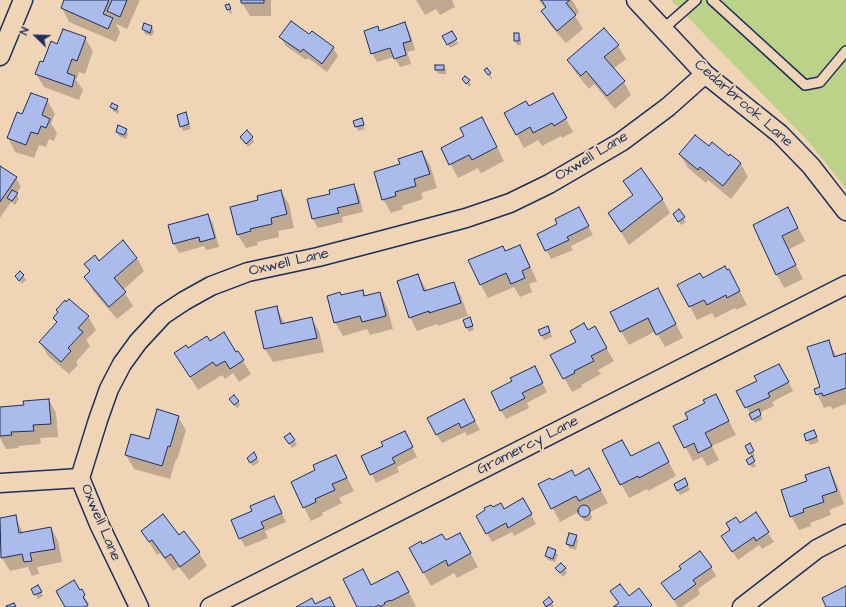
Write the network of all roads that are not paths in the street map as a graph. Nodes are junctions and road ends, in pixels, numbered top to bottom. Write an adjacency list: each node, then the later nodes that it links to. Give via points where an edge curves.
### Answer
1 (22, 0): 7 (street)
2 (636, 0): 5 (street, Cedarbrook Lane)
3 (696, 0): 5 (lane)
4 (712, 0): 6 (lane, via 804,85 820,82)
5 (663, 29): 8 (street, Cedarbrook Lane)
6 (846, 51)
7 (0, 56)
8 (705, 74): 9 (street, Cedarbrook Lane, via 780,134 811,166); 11 (street, Oxwell Lane, via 668,107 621,142 549,184 510,203 466,218 387,239 248,272 211,286 184,301 163,315 122,364 102,408)
9 (846, 211)
10 (846, 285): 15 (street, Gramercy Lane)
11 (80, 478): 12 (street); 14 (street, Oxwell Lane, via 98,524)
12 (0, 483)
13 (846, 534): 16 (street, via 817,549)
14 (139, 607)
15 (210, 607)
16 (742, 607)

